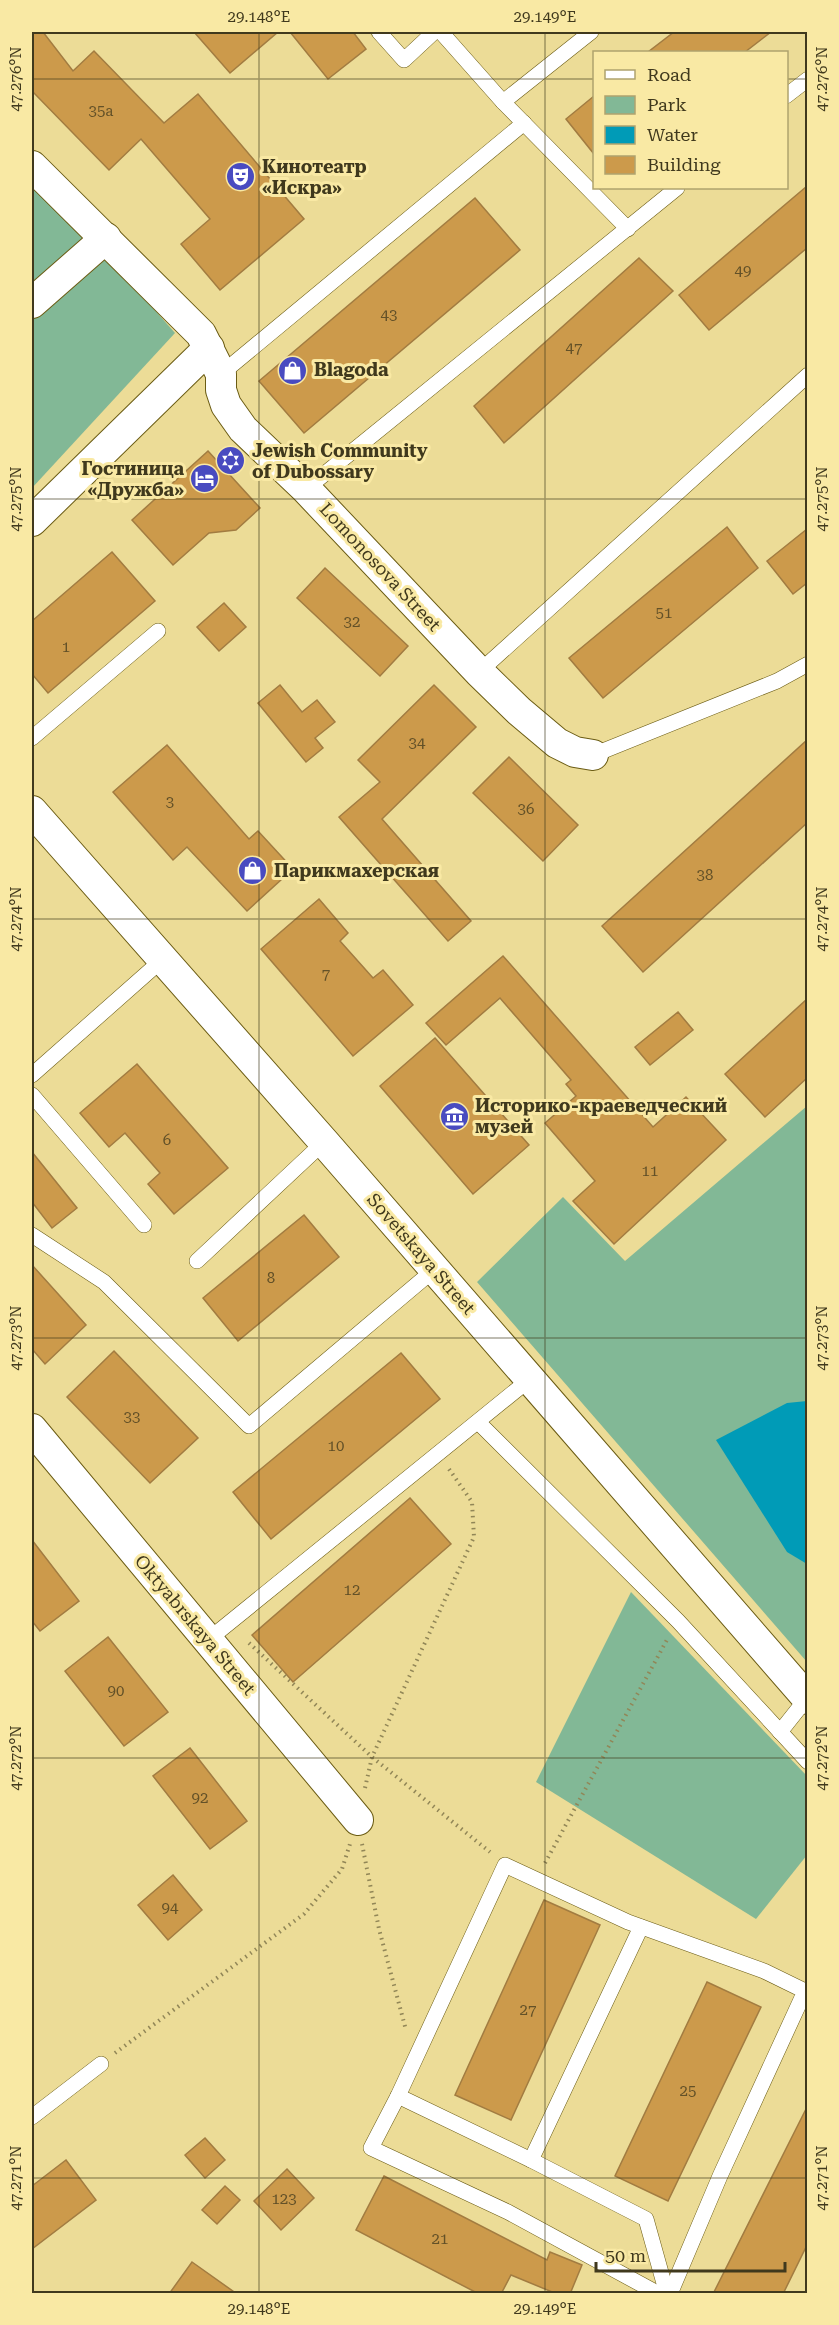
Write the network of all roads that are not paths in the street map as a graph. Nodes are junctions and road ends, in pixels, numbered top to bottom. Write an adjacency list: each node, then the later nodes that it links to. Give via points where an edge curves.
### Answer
1 (379, 32): 2 (lane, via 404,60)
2 (434, 32)
3 (441, 32): 7 (lane)
4 (591, 32): 7 (lane)
5 (807, 79): 6 (lane)
6 (788, 94)
7 (503, 102): 8 (lane)
8 (524, 123): 11 (lane); 14 (lane)
9 (32, 166): 12 (street, Lomonosova Street)
10 (676, 189): 11 (lane)
11 (628, 229): 16 (lane)
12 (105, 238): 13 (street); 14 (street, Lomonosova Street, via 201,334)
13 (32, 303)
14 (215, 361): 16 (street, Lomonosova Street, via 226,405 243,429); 17 (street)
15 (807, 375): 20 (lane)
16 (306, 489): 20 (street, Lomonosova Street)
17 (32, 521)
18 (158, 631): 21 (lane)
19 (807, 664): 22 (lane, via 777,681)
20 (479, 672): 22 (street, Lomonosova Street, via 557,743)
21 (32, 738)
22 (593, 755)
23 (32, 812): 24 (street, Sovetskaya Street)
24 (162, 960): 25 (lane); 27 (street, Sovetskaya Street)
25 (32, 1075)
26 (32, 1095): 28 (lane)
27 (324, 1142): 30 (lane); 31 (street, Sovetskaya Street)
28 (144, 1225)
29 (32, 1235): 31 (lane, via 104,1282 249,1426)
30 (197, 1261)
31 (435, 1269): 32 (street, Sovetskaya Street)
32 (530, 1379): 33 (lane); 36 (street, Sovetskaya Street)
33 (478, 1422): 35 (lane); 37 (lane, via 678,1621)
34 (32, 1429): 35 (street, Oktyabrskaya Street)
35 (218, 1632): 39 (street, Oktyabrskaya Street)
36 (807, 1699): 37 (lane)
37 (780, 1732): 38 (lane)
38 (807, 1762)
39 (358, 1820)
40 (642, 1927): 42 (lane, via 506,1865); 44 (lane); 46 (lane, via 764,1971 805,1991)
41 (101, 2064): 43 (lane)
42 (398, 2096): 44 (lane); 45 (lane, via 371,2148 508,2212)
43 (32, 2117)
44 (531, 2160): 46 (lane, via 646,2219)
45 (659, 2294)
46 (669, 2294)

